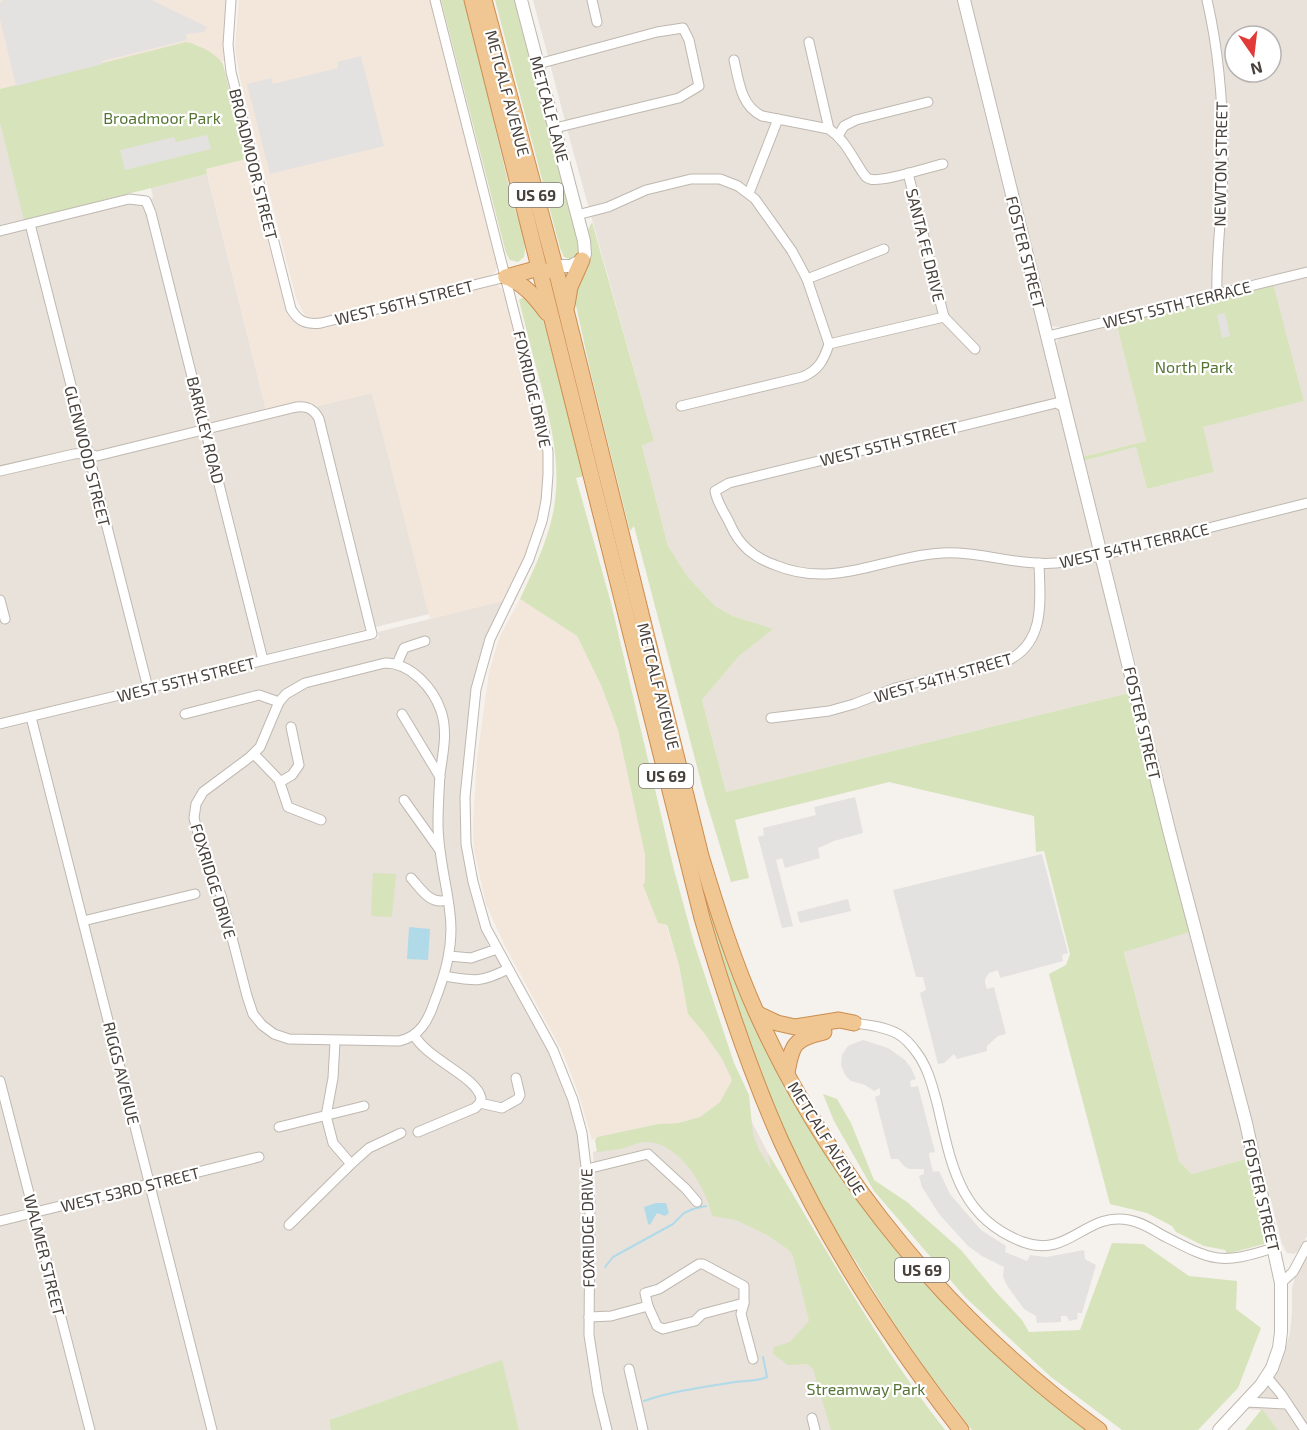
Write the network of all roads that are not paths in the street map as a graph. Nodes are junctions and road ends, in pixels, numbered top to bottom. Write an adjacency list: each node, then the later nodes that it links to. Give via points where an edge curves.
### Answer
1 (231, 0): 35 (street, BROADMOOR STREET, via 231,72 291,309)
2 (435, 0): 30 (street, FOXRIDGE DRIVE)
3 (472, 0): 18 (highway, METCALF AVENUE / US 69)
4 (484, 0): 27 (highway, METCALF AVENUE / US 69)
5 (521, 0): 12 (street, METCALF LANE)
6 (592, 0): 9 (street)
7 (964, 0): 36 (street, FOSTER STREET)
8 (1207, 0): 32 (street, NEWTON STREET, via 1215,35 1224,149)
9 (597, 22)
10 (809, 42): 16 (street)
11 (734, 60): 14 (street, via 746,105 753,112)
12 (538, 64): 15 (street, METCALF LANE); 15 (street, via 657,32 683,28 689,40 699,86 692,91 679,98)
13 (928, 102): 17 (street, via 856,120 844,126)
14 (778, 119): 16 (street); 21 (street)
15 (555, 128): 22 (street, METCALF LANE)
16 (829, 129): 17 (street)
17 (838, 136): 20 (street, via 865,176 872,180)
18 (510, 150): 27 (highway, via 530,199 542,249); 28 (highway, METCALF AVENUE / US 69)
19 (943, 164): 20 (street)
20 (908, 173): 33 (street, SANTA FE DRIVE)
21 (749, 193): 22 (street, via 720,179 691,179); 31 (street, via 783,238)
22 (577, 214): 26 (street, METCALF LANE, via 584,241)
23 (30, 224): 24 (street); 42 (street, BARKLEY ROAD, via 129,199 146,201); 43 (street, GLENWOOD STREET)
24 (0, 231)
25 (884, 249): 31 (street)
26 (582, 260): 27 (street, via 571,266); 34 (highway)
27 (555, 266): 34 (highway, METCALF AVENUE / US 69)
28 (538, 268): 30 (highway); 34 (highway, METCALF AVENUE / US 69); 39 (highway, via 549,279 564,337)
29 (1307, 272): 32 (street, WEST 55TH TERRACE)
30 (506, 276): 34 (highway, via 531,291); 35 (street, WEST 56TH STREET, via 321,323); 72 (street, FOXRIDGE DRIVE, via 544,430 548,475 545,512 535,545 497,622 476,689 465,797 465,843 481,915)
31 (807, 279): 37 (street)
32 (1217, 293): 36 (street, WEST 55TH TERRACE)
33 (944, 316): 37 (street); 38 (street)
34 (559, 317): 39 (highway, METCALF AVENUE / US 69); 114 (highway, METCALF AVENUE / US 69, via 702,918 740,1041 782,1141 825,1228 884,1325)
35 (302, 322)
36 (1048, 336): 41 (street, FOSTER STREET)
37 (829, 344): 40 (street, via 813,373)
38 (975, 349)
39 (586, 391): 76 (highway, METCALF AVENUE / US 69, via 701,856 728,941)
40 (681, 406)
41 (1064, 407): 45 (street, WEST 55TH STREET, via 1056,403 1044,405 729,483); 47 (street, FOSTER STREET)
42 (205, 430): 43 (street, via 97,456); 52 (street, BARKLEY ROAD); 52 (street, WEST 55TH STREET, via 299,406 315,412 324,438 372,634)
43 (87, 454): 44 (street); 54 (street, GLENWOOD STREET)
44 (0, 471)
45 (716, 491): 48 (street, WEST 54TH TERRACE, via 716,499 744,548 765,562 800,574 837,574 944,553)
46 (1307, 503): 47 (street, WEST 54TH TERRACE)
47 (1103, 555): 48 (street, WEST 54TH TERRACE); 98 (street, FOSTER STREET, via 1170,834 1243,1112)
48 (1039, 563): 59 (street, WEST 54TH STREET, via 1036,630 1020,655 895,688 829,711)
49 (0, 600): 50 (street)
50 (5, 619)
51 (425, 641): 53 (street, via 404,648)
52 (263, 660): 54 (street, WEST 55TH STREET)
53 (397, 664): 55 (street, via 385,663 305,683); 63 (street, via 419,679 441,711 445,735)
54 (148, 688): 58 (street, WEST 55TH STREET)
55 (279, 702): 56 (street, via 262,695); 62 (street, FOXRIDGE DRIVE)
56 (185, 714)
57 (402, 714): 63 (street)
58 (31, 717): 60 (street, WEST 55TH STREET); 71 (street, RIGGS AVENUE)
59 (771, 718)
60 (0, 724)
61 (291, 727): 64 (street, via 299,765)
62 (254, 754): 64 (street); 79 (street, FOXRIDGE DRIVE, via 206,789 198,801 194,820 207,868 221,895 247,996 258,1021 285,1039)
63 (440, 777): 67 (street)
64 (280, 782): 66 (street, via 288,807)
65 (404, 800): 67 (street)
66 (321, 820)
67 (439, 850): 70 (street)
68 (411, 878): 70 (street, via 432,901)
69 (195, 894): 71 (street)
70 (447, 900): 73 (street, via 451,924)
71 (83, 921): 92 (street, RIGGS AVENUE)
72 (496, 949): 73 (street, via 471,958); 74 (street, FOXRIDGE DRIVE)
73 (449, 956): 75 (street)
74 (508, 969): 75 (street, via 478,981); 91 (street, FOXRIDGE DRIVE, via 564,1076 582,1132)
75 (444, 976): 78 (street, via 427,1021)
76 (758, 1014): 77 (highway, via 795,1027 839,1020); 80 (highway, METCALF AVENUE / US 69)
77 (854, 1023): 80 (highway, via 801,1039 791,1050); 98 (street, via 899,1034 922,1060 933,1086 961,1190 986,1221 1010,1237 1035,1245 1052,1245 1067,1241 1099,1222 1122,1219 1139,1222 1217,1259)
78 (414, 1035): 79 (street, FOXRIDGE DRIVE, via 399,1041); 83 (street, via 425,1050 474,1086 481,1095)
79 (335, 1042): 85 (street)
80 (787, 1073): 115 (highway, METCALF AVENUE / US 69, via 836,1158 881,1220 944,1295 1009,1359)
81 (516, 1078): 83 (street, via 518,1099 502,1108)
82 (0, 1080): 94 (street, WALMER STREET)
83 (480, 1103): 87 (street)
84 (364, 1106): 85 (street)
85 (326, 1116): 86 (street); 90 (street, via 333,1143)
86 (279, 1127)
87 (418, 1132)
88 (401, 1133): 90 (street, via 369,1148)
89 (259, 1157): 92 (street, WEST 53RD STREET)
90 (351, 1164): 96 (street)
91 (588, 1169): 93 (street, via 648,1154); 102 (street, FOXRIDGE DRIVE)
92 (150, 1184): 94 (street, WEST 53RD STREET); 110 (street, RIGGS AVENUE)
93 (697, 1202)
94 (34, 1212): 95 (street, WEST 53RD STREET); 109 (street, WALMER STREET)
95 (0, 1221)
96 (289, 1225)
97 (1307, 1246): 99 (street, via 1293,1272)
98 (1273, 1248): 99 (street, FOSTER STREET)
99 (1281, 1282): 105 (street, FOSTER STREET, via 1279,1348)
100 (744, 1303): 101 (street, via 663,1329 657,1326); 101 (street, via 744,1286 699,1264 659,1290 645,1293); 103 (street, via 741,1314)
101 (648, 1306): 102 (street, via 611,1316)
102 (589, 1317): 111 (street, FOXRIDGE DRIVE, via 591,1350)
103 (753, 1359)
104 (629, 1369): 112 (street)
105 (1267, 1377): 106 (street, FOSTER STREET); 107 (street)
106 (1246, 1402): 107 (street); 116 (street, FOSTER STREET)
107 (1286, 1404): 117 (street)
108 (812, 1418): 113 (street)
109 (90, 1430)
110 (212, 1430)
111 (607, 1430)
112 (643, 1430)
113 (815, 1430)
114 (961, 1430)
115 (1099, 1430)
116 (1219, 1430)
117 (1305, 1430)

